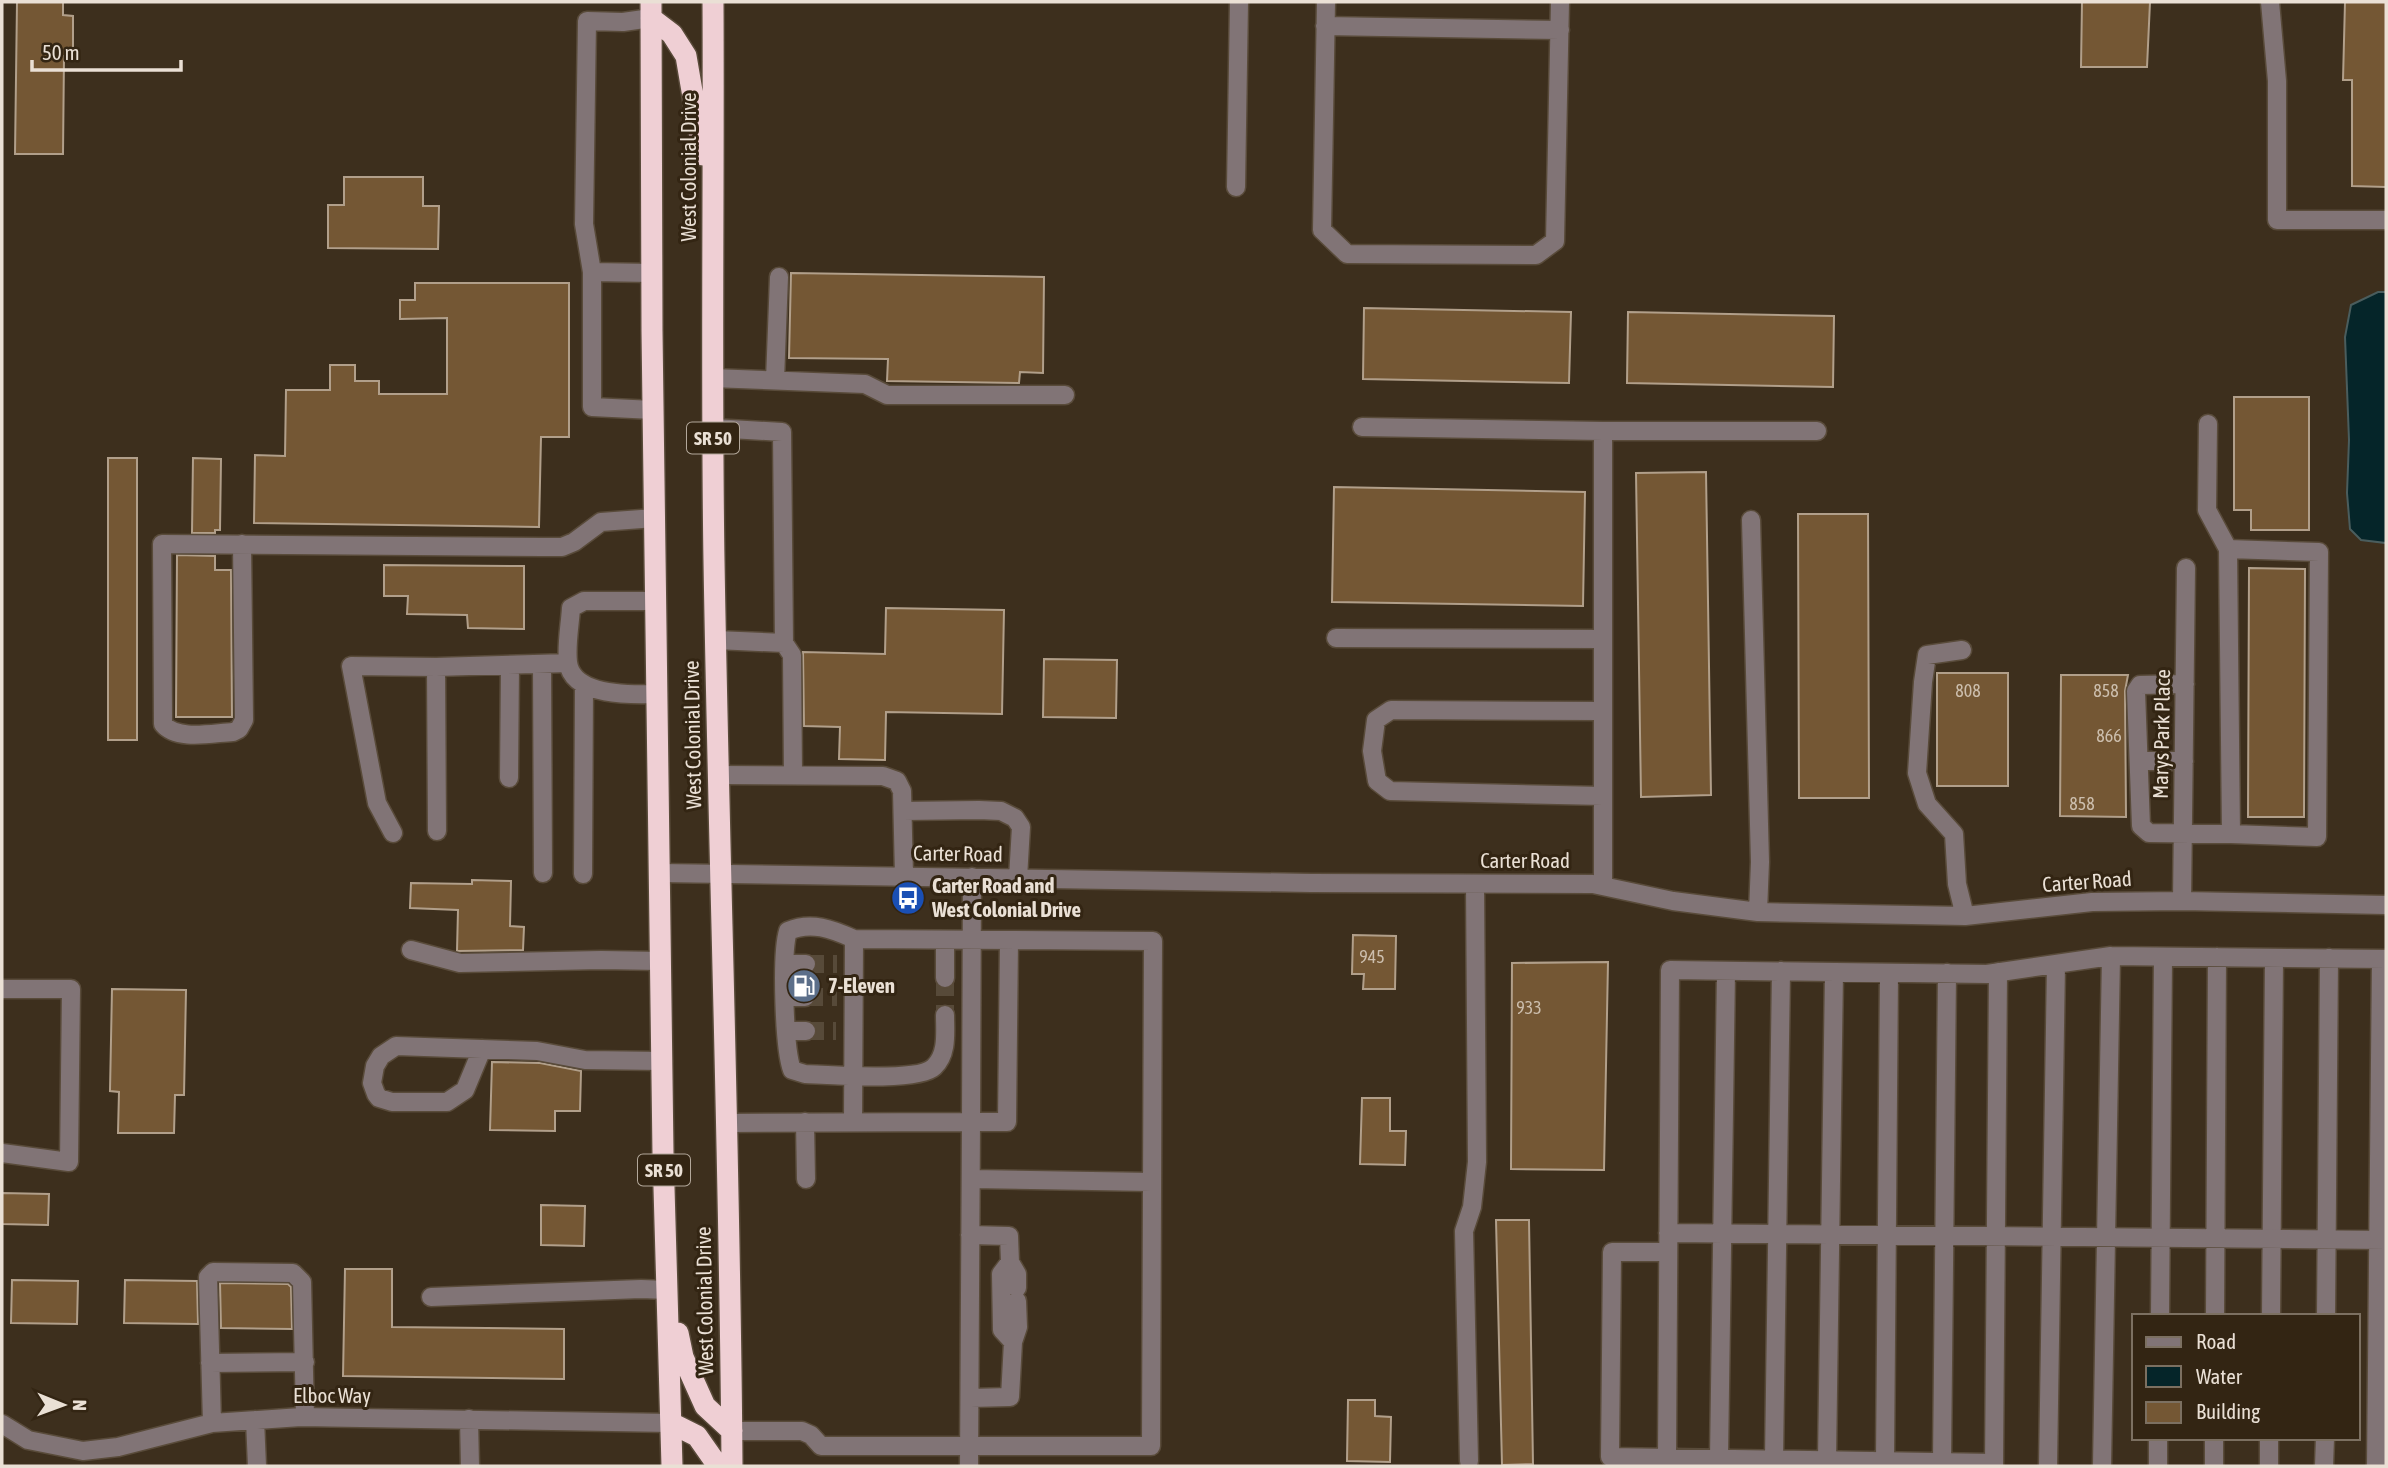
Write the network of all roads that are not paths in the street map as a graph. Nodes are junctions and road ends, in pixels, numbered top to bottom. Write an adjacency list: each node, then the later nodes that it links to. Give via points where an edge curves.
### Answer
1 (713, 2): 10 (highway, West Colonial Drive / SR 50)
2 (1239, 2): 9 (street)
3 (1326, 2): 7 (street)
4 (1560, 2): 8 (street)
5 (2270, 2): 11 (street, via 2277,81 2277,220)
6 (651, 10): 10 (highway, via 686,56); 12 (street, via 623,22 587,21 584,224); 13 (highway, West Colonial Drive / SR 50)
7 (1325, 26): 8 (street); 8 (street, via 1322,230 1347,254 1535,255 1555,241)
8 (1560, 30)
9 (1236, 187)
10 (714, 216): 15 (highway, West Colonial Drive / SR 50)
11 (2386, 220)
12 (592, 272): 13 (street); 18 (street, via 592,407)
13 (652, 273): 18 (highway, West Colonial Drive / SR 50)
14 (779, 276): 16 (street)
15 (712, 378): 16 (street); 21 (highway, West Colonial Drive / SR 50)
16 (775, 380): 17 (street, via 864,384 887,395)
17 (1065, 395)
18 (653, 410): 24 (highway, West Colonial Drive / SR 50)
19 (2208, 425): 27 (street, via 2207,510)
20 (1362, 427): 22 (street)
21 (713, 428): 32 (highway, West Colonial Drive / SR 50); 33 (street, via 782,432)
22 (1603, 431): 23 (street); 31 (street)
23 (1817, 431)
24 (655, 518): 26 (street, via 601,522 562,547); 29 (highway, West Colonial Drive / SR 50)
25 (1751, 520): 65 (street)
26 (242, 544): 26 (street, via 162,544 163,724 169,732 233,732 244,720)
27 (2228, 549): 53 (street); 53 (street, via 2319,551 2317,837)
28 (2186, 568): 40 (street, Marys Park Place)
29 (656, 601): 35 (street, via 584,601 571,608); 41 (highway, West Colonial Drive / SR 50)
30 (1336, 638): 31 (street)
31 (1603, 639): 42 (street)
32 (716, 640): 33 (street); 45 (highway, West Colonial Drive / SR 50)
33 (784, 643): 46 (street, via 792,655)
34 (1962, 650): 66 (street, via 1927,655 1917,773 1927,804 1954,834 1957,884)
35 (568, 663): 36 (street); 39 (street, via 571,673)
36 (542, 664): 37 (street); 54 (street)
37 (510, 665): 38 (street); 47 (street)
38 (436, 667): 50 (street); 52 (street, via 351,666 377,803)
39 (584, 684): 41 (street, via 606,692); 56 (street)
40 (2185, 684): 43 (street, via 2140,685 2136,691); 44 (street, Marys Park Place)
41 (658, 694): 55 (highway, West Colonial Drive / SR 50)
42 (1603, 711): 48 (street); 48 (street, via 1391,710 1377,720 1372,751 1377,781 1390,791)
43 (2139, 761): 44 (street); 51 (street, via 2141,826 2149,833)
44 (2184, 761): 51 (street, Marys Park Place)
45 (719, 775): 46 (street); 57 (highway, West Colonial Drive / SR 50)
46 (793, 775): 49 (street, via 890,778 902,791)
47 (509, 778)
48 (1603, 796): 62 (street)
49 (902, 811): 58 (street); 60 (street, via 1001,811 1014,818 1021,827)
50 (437, 831)
51 (2183, 832): 53 (street); 63 (street, Marys Park Place)
52 (393, 833)
53 (2231, 834)
54 (542, 873)
55 (660, 873): 57 (street, Carter Road); 78 (highway, West Colonial Drive / SR 50)
56 (583, 874)
57 (720, 874): 58 (street, Carter Road); 101 (highway, West Colonial Drive / SR 50)
58 (904, 876): 59 (street, Carter Road)
59 (972, 877): 60 (street, Carter Road); 69 (street)
60 (1018, 878): 61 (street, Carter Road)
61 (1475, 884): 62 (street, Carter Road); 149 (street, via 1477,1162 1464,1231)
62 (1603, 886): 65 (street, Carter Road)
63 (2182, 901): 64 (street, Carter Road); 66 (street, Carter Road, via 2092,902)
64 (2386, 905)
65 (1758, 912): 66 (street, Carter Road)
66 (1965, 916)
67 (853, 939): 68 (street); 79 (street, via 829,928 798,927 788,931); 97 (street, via 845,964 845,1031)
68 (945, 940): 69 (street); 88 (street)
69 (972, 940): 70 (street); 100 (street)
70 (1009, 940): 100 (street, via 1007,1122); 105 (street, via 1153,942)
71 (411, 950): 78 (street, via 460,963)
72 (2111, 956): 73 (street); 81 (street); 114 (street)
73 (2164, 957): 74 (street); 115 (street)
74 (2217, 957): 75 (street); 116 (street)
75 (2274, 958): 76 (street); 117 (street)
76 (2329, 958): 77 (street); 118 (street)
77 (2384, 959): 119 (street)
78 (662, 961): 96 (highway, West Colonial Drive / SR 50)
79 (785, 964): 80 (street); 90 (street)
80 (806, 964)
81 (2056, 964): 85 (street); 113 (street)
82 (1726, 971): 83 (street); 106 (street); 120 (street, via 1670,970)
83 (1781, 971): 84 (street); 107 (street)
84 (1834, 972): 86 (street); 109 (street)
85 (1998, 972): 87 (street); 112 (street)
86 (1889, 973): 87 (street); 110 (street)
87 (1947, 973): 111 (street)
88 (945, 978)
89 (2, 989): 102 (street, via 71,989 69,1162)
90 (786, 997): 91 (street); 93 (street)
91 (805, 997)
92 (945, 1016): 97 (street, via 942,1056 926,1073)
93 (787, 1031): 94 (street); 97 (street, via 792,1070)
94 (806, 1031)
95 (482, 1049): 95 (street, via 396,1046 375,1066 372,1083 376,1094 392,1102 447,1102 465,1090); 96 (street)
96 (663, 1061): 122 (highway, West Colonial Drive / SR 50)
97 (853, 1075): 98 (street)
98 (853, 1121): 99 (street); 100 (street)
99 (805, 1122): 101 (street); 103 (street)
100 (971, 1122): 104 (street)
101 (726, 1123): 138 (highway, West Colonial Drive / SR 50)
102 (2, 1153)
103 (806, 1179)
104 (971, 1179): 105 (street); 108 (street)
105 (1152, 1182): 143 (street, via 1151,1446)
106 (1722, 1234): 107 (street); 120 (street); 146 (street)
107 (1777, 1234): 109 (street); 147 (street)
108 (970, 1235): 121 (street, via 1009,1236); 131 (street)
109 (1830, 1235): 110 (street); 148 (street)
110 (1887, 1236): 111 (street); 150 (street)
111 (1944, 1236): 112 (street); 151 (street)
112 (1996, 1236): 113 (street); 152 (street)
113 (2051, 1237): 114 (street); 159 (street)
114 (2106, 1237): 115 (street); 160 (street)
115 (2161, 1238): 116 (street); 124 (street)
116 (2216, 1238): 117 (street); 125 (street)
117 (2272, 1239): 118 (street); 126 (street)
118 (2327, 1240): 119 (street); 127 (street)
119 (2383, 1240): 165 (street)
120 (1668, 1242): 145 (street); 145 (street, via 1612,1252 1610,1457)
121 (1010, 1262): 128 (street, via 1017,1274 1018,1327); 128 (street, via 1001,1274 1002,1330)
122 (667, 1290): 123 (street); 136 (highway, West Colonial Drive / SR 50); 138 (highway, via 692,1379 705,1406)
123 (431, 1297)
124 (2160, 1314)
125 (2215, 1314)
126 (2271, 1314)
127 (2326, 1314)
128 (1013, 1342): 131 (street, via 1010,1397)
129 (304, 1362): 130 (street); 130 (street, via 302,1282 293,1273 213,1272 208,1277); 132 (street)
130 (210, 1363): 135 (street)
131 (970, 1398): 143 (street)
132 (305, 1417): 133 (street, Elboc Way); 134 (street, Elboc Way)
133 (469, 1419): 136 (street, Elboc Way); 154 (street)
134 (255, 1420): 135 (street, Elboc Way); 153 (street)
135 (212, 1423): 144 (street, Elboc Way)
136 (671, 1423): 155 (highway, West Colonial Drive / SR 50); 156 (highway, via 697,1436)
137 (2, 1424): 144 (street, Elboc Way, via 28,1440)
138 (732, 1431): 143 (street, via 802,1431 821,1446); 157 (highway, West Colonial Drive / SR 50)
139 (2158, 1440): 161 (street)
140 (2214, 1440): 162 (street)
141 (2269, 1440): 163 (street)
142 (2325, 1440): 164 (street)
143 (970, 1446): 158 (street)
144 (88, 1458)
145 (1667, 1458): 146 (street)
146 (1719, 1458): 147 (street)
147 (1774, 1459): 148 (street)
148 (1827, 1460): 150 (street)
149 (1469, 1461)
150 (1885, 1461): 151 (street)
151 (1942, 1462): 152 (street)
152 (1994, 1465)
153 (257, 1466)
154 (470, 1466)
155 (672, 1466)
156 (718, 1466)
157 (732, 1466)
158 (969, 1466)
159 (2048, 1466)
160 (2102, 1466)
161 (2158, 1466)
162 (2214, 1466)
163 (2269, 1466)
164 (2325, 1466)
165 (2376, 1466)

